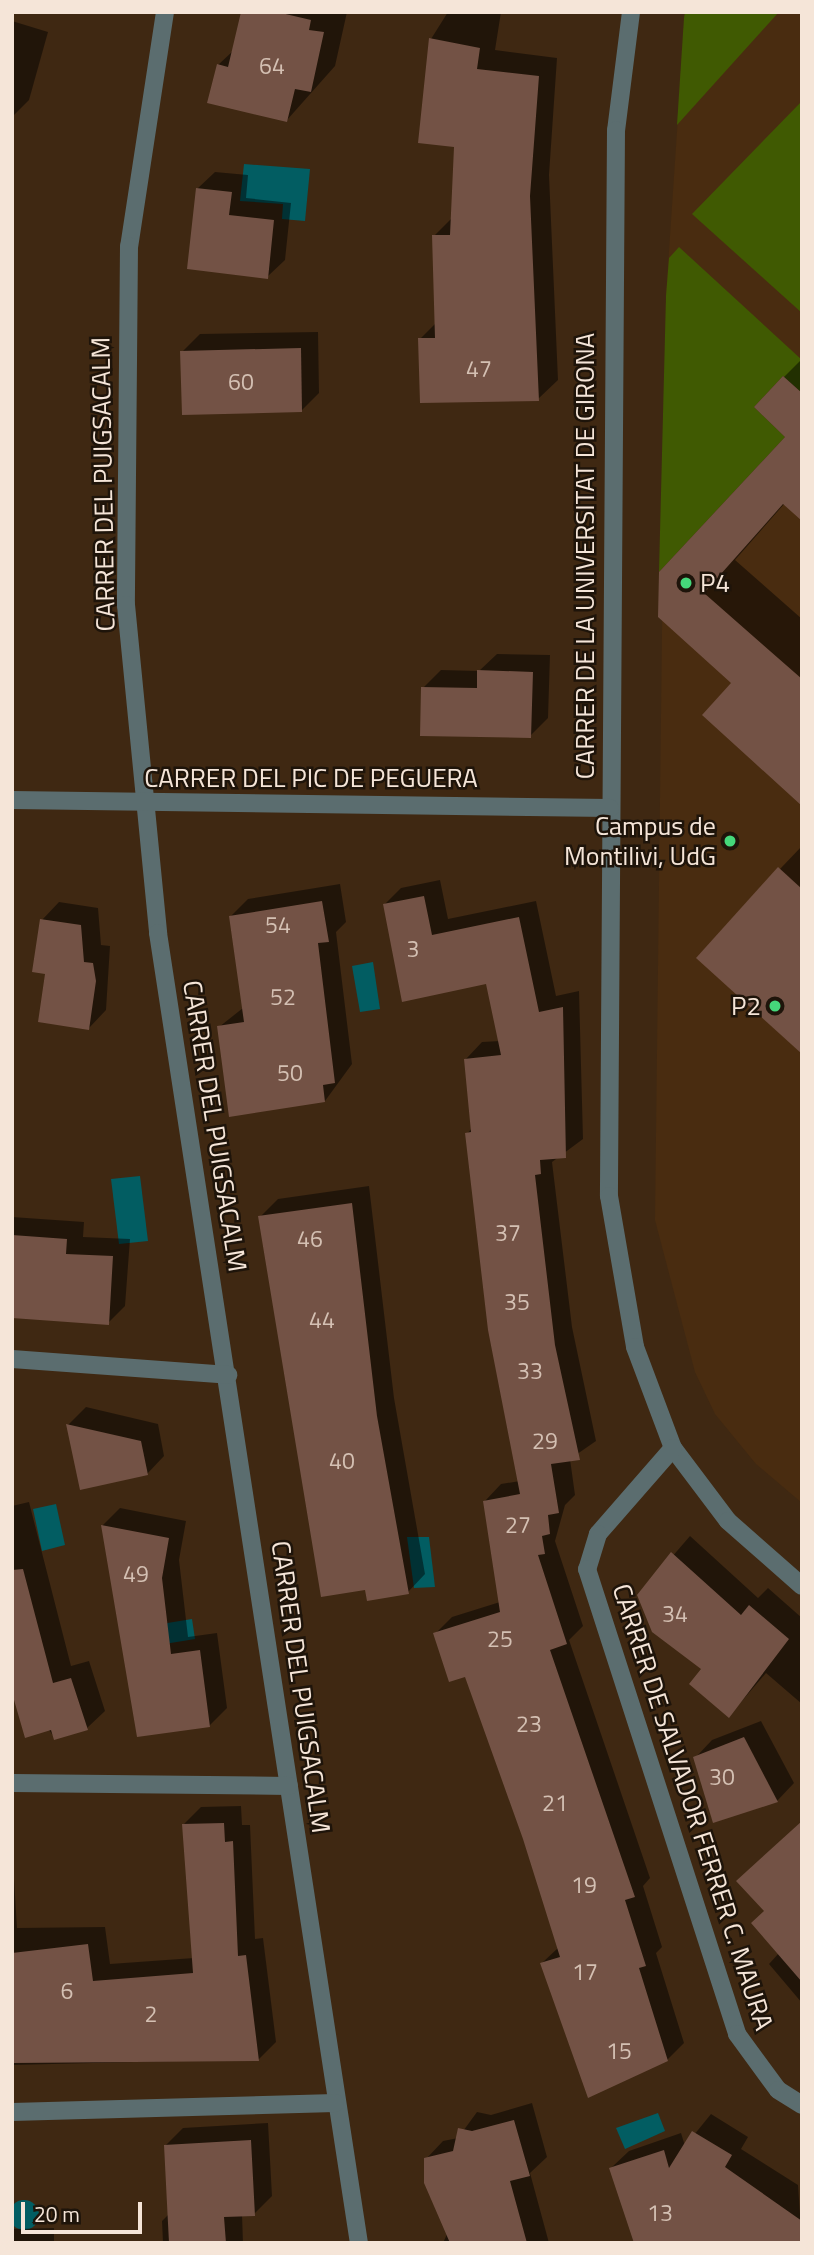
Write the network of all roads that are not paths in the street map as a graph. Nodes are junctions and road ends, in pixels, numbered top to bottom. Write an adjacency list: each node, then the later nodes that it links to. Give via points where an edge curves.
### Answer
1 (165, 12): 4 (street, CARRER DEL PUIGSACALM, via 129,246 126,605)
2 (631, 12): 5 (street, CARRER DE LA UNIVERSITAT DE GIRONA, via 616,130)
3 (12, 800): 4 (street, CARRER DEL PIC DE PEGUERA)
4 (150, 805): 5 (street, CARRER DEL PIC DE PEGUERA); 7 (street, CARRER DEL PUIGSACALM, via 158,933)
5 (610, 808): 8 (street, CARRER DE LA UNIVERSITAT DE GIRONA, via 609,1196 635,1347)
6 (12, 1359): 7 (street)
7 (228, 1375): 11 (street, CARRER DEL PUIGSACALM)
8 (673, 1448): 9 (street, CARRER DE LA UNIVERSITAT DE GIRONA, via 728,1521); 13 (street, CARRER DE SALVADOR FERRER C. MAURA, via 598,1534 587,1569 737,2034 778,2090)
9 (802, 1586)
10 (12, 1783): 11 (street)
11 (289, 1786): 12 (street, CARRER DEL PUIGSACALM)
12 (335, 2103): 14 (street); 15 (street, CARRER DEL PUIGSACALM)
13 (802, 2105)
14 (12, 2112)
15 (359, 2243)

